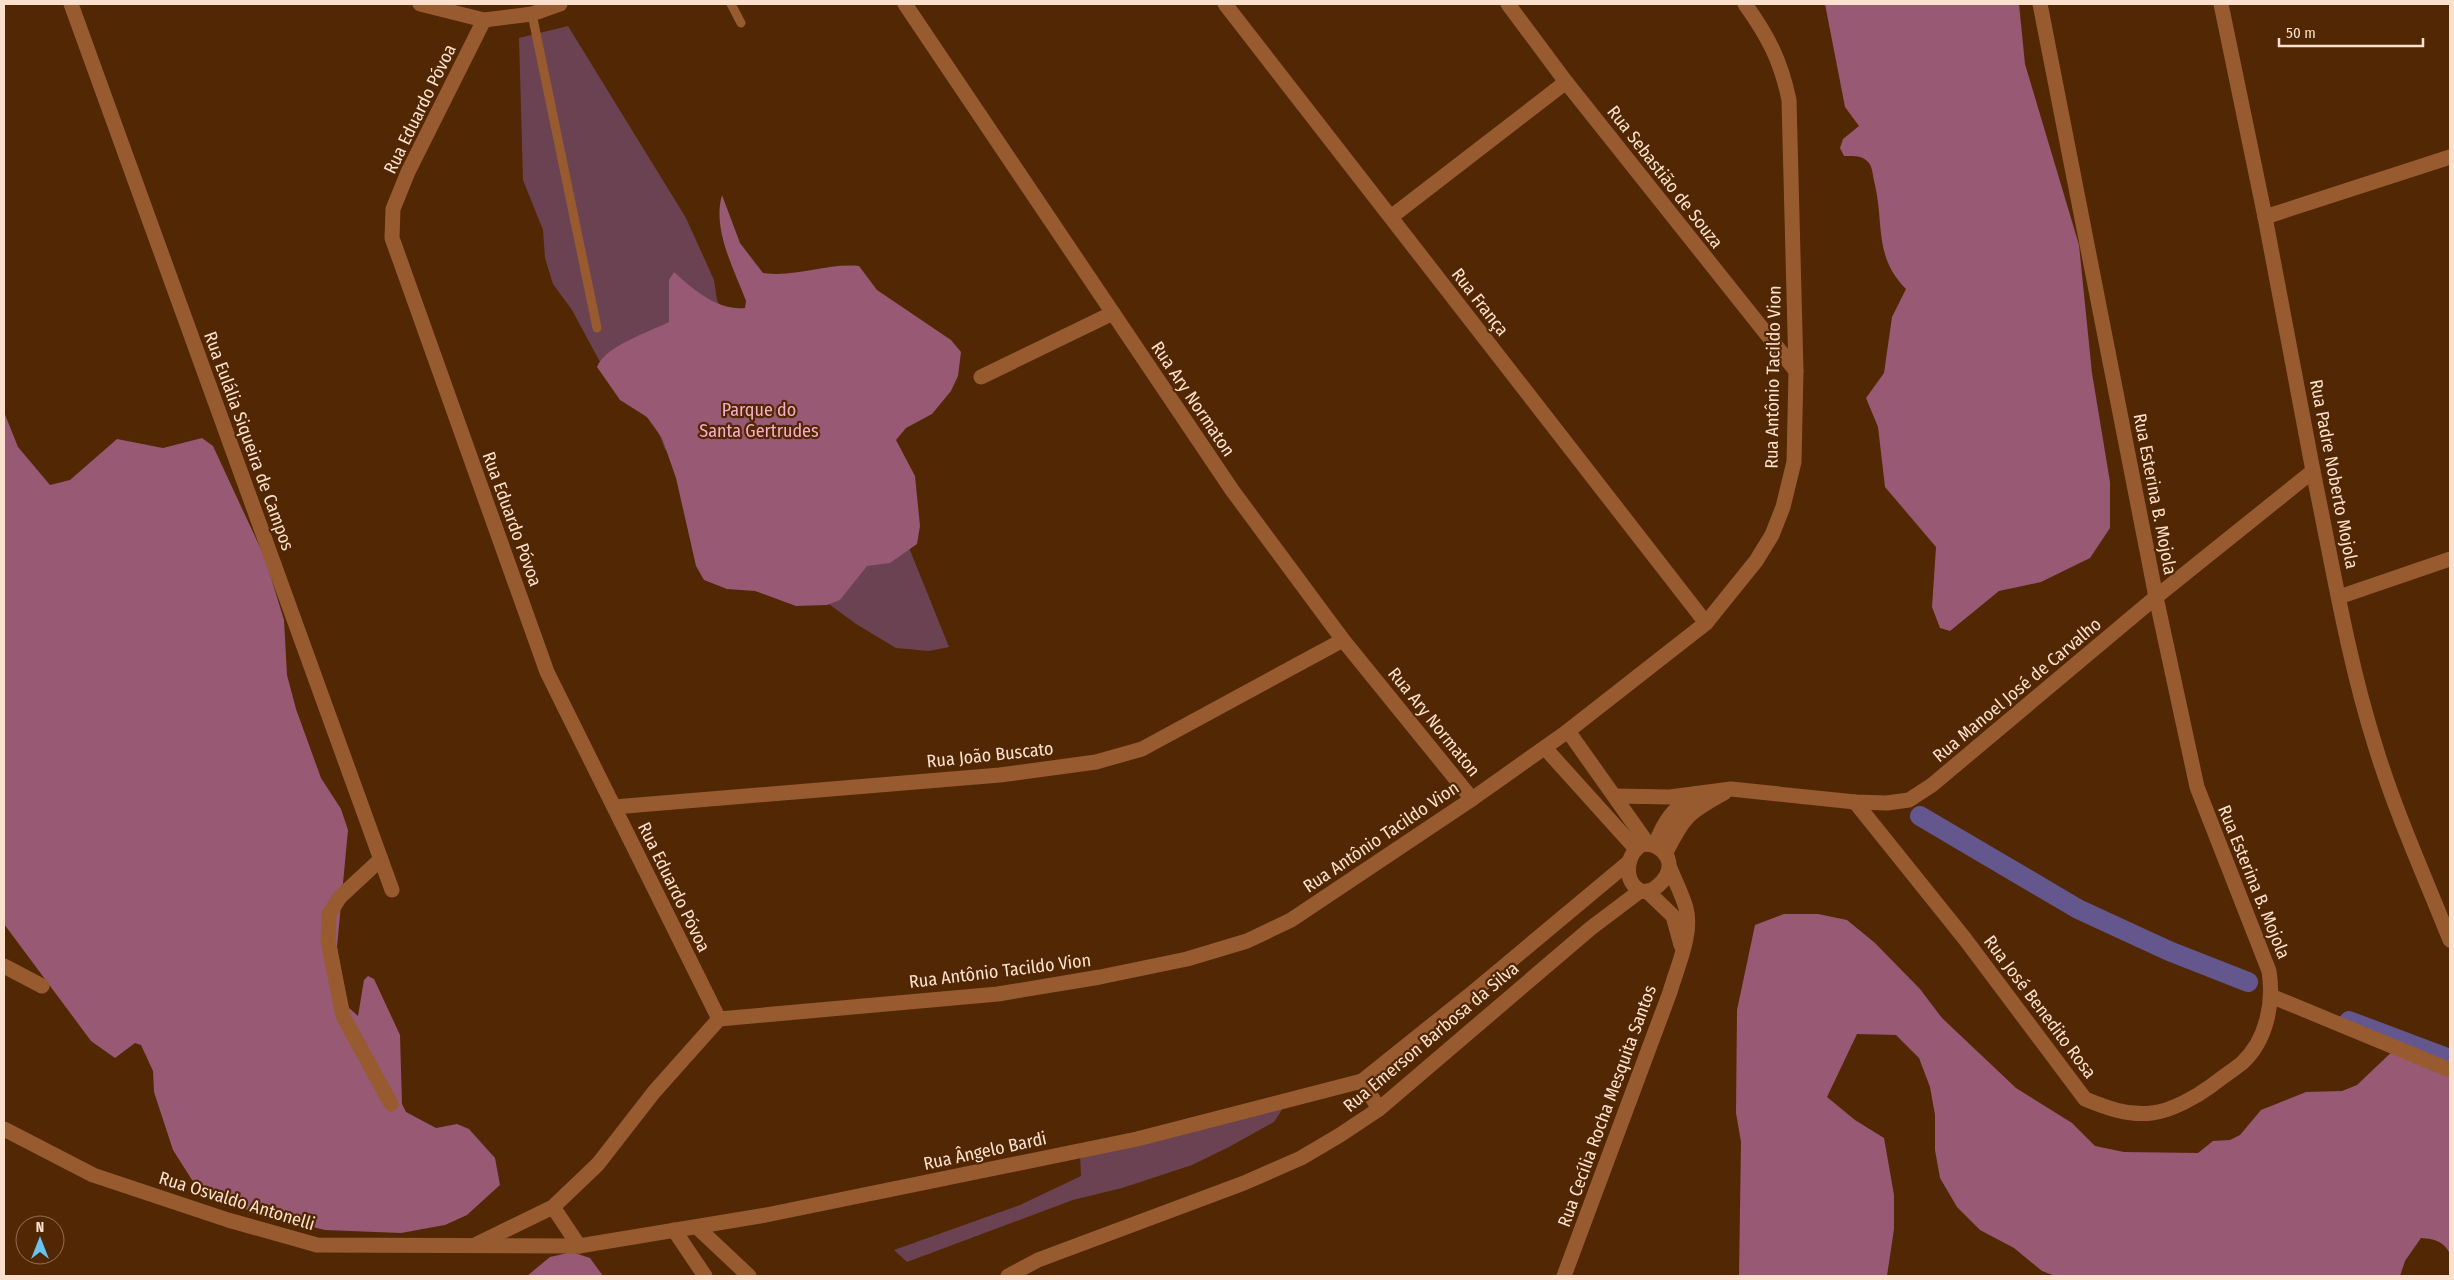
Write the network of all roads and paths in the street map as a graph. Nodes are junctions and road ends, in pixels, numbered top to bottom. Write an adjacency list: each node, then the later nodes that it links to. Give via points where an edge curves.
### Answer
1 (71, 4): 37 (street, Rua Eulália Siqueira de Campos)
2 (420, 4): 12 (street)
3 (560, 4): 11 (street)
4 (731, 4): 13 (lane)
5 (905, 4): 18 (street, Rua Ary Normaton)
6 (1225, 4): 16 (street, Rua França)
7 (1508, 4): 14 (street, Rua Sebastião de Souza)
8 (1745, 4): 20 (street, Rua Antônio Tacildo Vion, via 1774,48 1784,73 1789,100)
9 (2040, 4): 24 (street, Rua Esterina B. Mojola)
10 (2221, 4): 17 (street, Rua Padre Noberto Mojola)
11 (532, 14): 12 (street); 19 (lane)
12 (484, 20): 35 (street, Rua Eduardo Póvoa, via 408,172 394,209 392,238 547,672)
13 (741, 23)
14 (1566, 82): 16 (street); 20 (street, Rua Sebastião de Souza)
15 (2450, 157): 17 (street)
16 (1391, 217): 26 (street, Rua França)
17 (2265, 217): 22 (street, Rua Padre Noberto Mojola)
18 (1113, 313): 21 (street); 27 (street, Rua Ary Normaton, via 1232,490)
19 (597, 328)
20 (1796, 371): 26 (street, Rua Antônio Tacildo Vion, via 1794,462 1783,507 1756,561)
21 (981, 377)
22 (2313, 471): 24 (street, Rua Manoel José de Carvalho); 25 (street, Rua Padre Noberto Mojola)
23 (2450, 559): 25 (street)
24 (2156, 597): 34 (street, Rua Manoel José de Carvalho, via 1932,785 1909,800 1887,804); 43 (street, Rua Esterina B. Mojola, via 2197,788)
25 (2340, 597): 40 (street, Rua Padre Noberto Mojola, via 2358,684 2388,786)
26 (1706, 623): 28 (street, Rua Antônio Tacildo Vion)
27 (1343, 640): 33 (street, Rua Ary Normaton); 35 (street, Rua João Buscato, via 1142,749 1096,762 1000,775)
28 (1568, 731): 29 (street, Rua Antônio Tacildo Vion); 32 (street)
29 (1545, 748): 33 (street, Rua Antônio Tacildo Vion); 36 (street)
30 (1731, 789): 31 (street, Rua Manoel José de Carvalho); 34 (street, Rua Manoel José de Carvalho); 36 (street, via 1689,814)
31 (1696, 793): 32 (street, Rua Manoel José de Carvalho, via 1670,797); 36 (street, via 1667,817)
32 (1615, 796): 36 (street)
33 (1472, 799): 46 (street, Rua Antônio Tacildo Vion, via 1291,920 1247,941 1187,960 998,994)
34 (1855, 802): 45 (street, Rua José Benedito Rosa, via 2085,1099 2116,1112 2153,1113 2194,1098 2243,1062 2266,1023)
35 (614, 807): 46 (street, Rua Eduardo Póvoa)
36 (1650, 854): 39 (street, Rua Emerson Barbosa da Silva, via 1661,883); 39 (street, via 1630,878); 41 (street, Rua Cecília Rocha Mesquita Santos, via 1686,909 1687,925); 48 (street, Rua Emerson Barbosa da Silva)
37 (381, 859): 38 (street, Rua Eulália Siqueira de Campos); 49 (street, via 340,897 329,914 328,941 343,1016)
38 (392, 890)
39 (1644, 891): 41 (street, via 1673,916); 50 (street, Rua Emerson Barbosa da Silva, via 1591,928)
40 (2450, 940)
41 (1682, 949): 60 (street, Rua Cecília Rocha Mesquita Santos, via 1670,992)
42 (4, 966): 44 (street)
43 (2270, 980): 45 (street, Rua José Benedito Rosa)
44 (42, 986)
45 (2271, 996): 47 (street)
46 (719, 1019): 52 (street, via 654,1092 598,1164)
47 (2450, 1070)
48 (1362, 1081): 50 (street); 53 (street, Rua Ângelo Bardi, via 1137,1139)
49 (390, 1104)
50 (1379, 1109): 59 (street, Rua Emerson Barbosa da Silva, via 1301,1158 1244,1183 1038,1260)
51 (4, 1129): 55 (street, Rua Osvaldo Antonelli, via 93,1175 228,1220 317,1245)
52 (553, 1207): 55 (street); 56 (street)
53 (698, 1228): 54 (street, Rua Ângelo Bardi); 58 (street)
54 (674, 1230): 56 (street, Rua Ângelo Bardi); 57 (street)
55 (474, 1246): 56 (street, Rua Ângelo Bardi)
56 (580, 1246)
57 (705, 1276)
58 (749, 1276)
59 (1008, 1276)
60 (1564, 1276)

